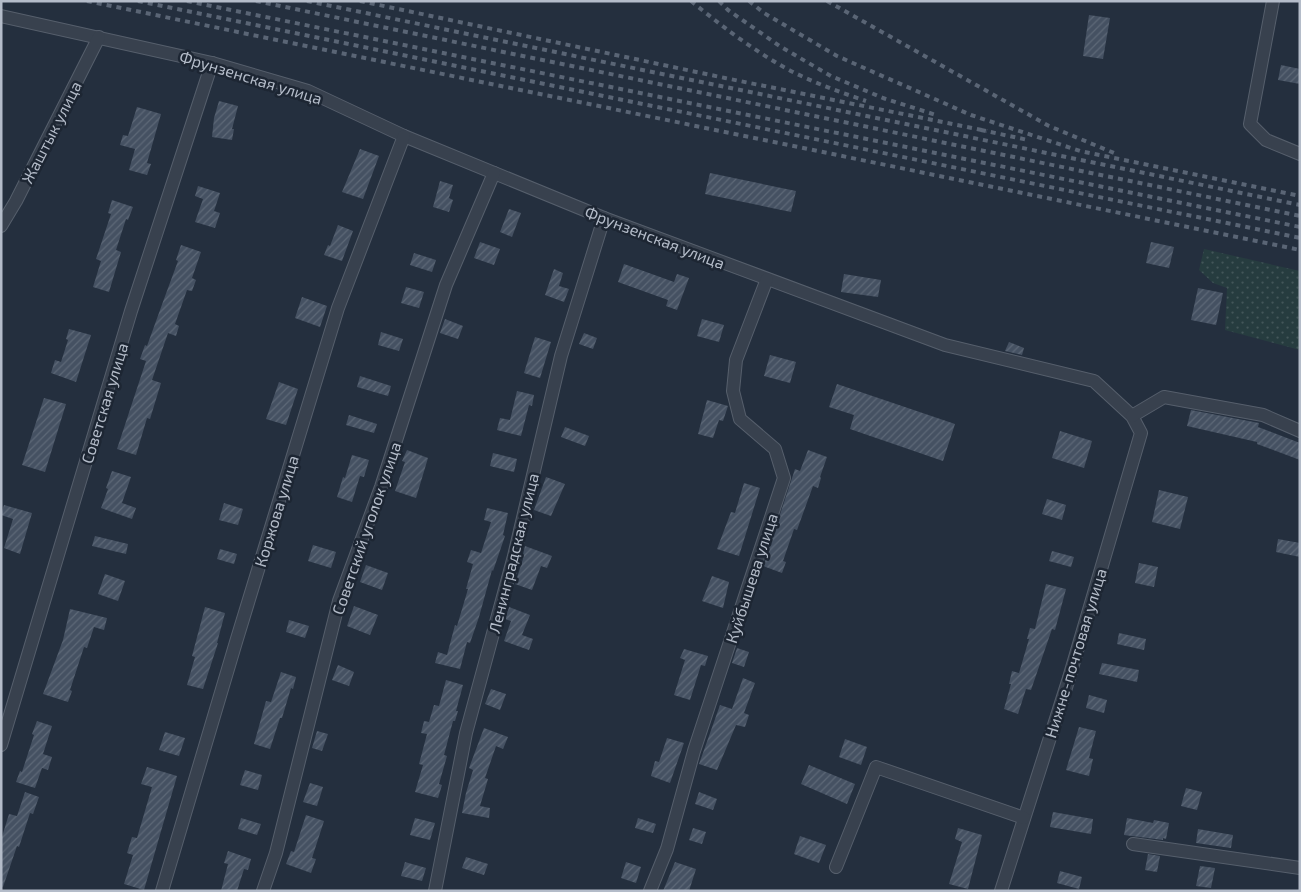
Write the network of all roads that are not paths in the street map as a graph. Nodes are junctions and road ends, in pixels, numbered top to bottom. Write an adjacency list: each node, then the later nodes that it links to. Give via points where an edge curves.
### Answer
1 (1273, 1): 6 (street, via 1250,124 1266,140)
2 (1, 16): 3 (street, Фрунзенская улица)
3 (98, 37): 4 (street, Фрунзенская улица); 9 (street, Жаштык улица)
4 (212, 63): 5 (street, Фрунзенская улица, via 308,91); 13 (street, Советская улица, via 131,311)
5 (404, 136): 7 (street, Фрунзенская улица); 18 (street, Коржова улица, via 338,308)
6 (1300, 154)
7 (494, 173): 8 (street, Фрунзенская улица); 19 (street, Советский уголок улица, via 446,285 381,487 339,601 276,853)
8 (604, 218): 10 (street, Фрунзенская улица); 20 (street, Ленинградская улица, via 560,356 514,556 466,733)
9 (1, 226)
10 (767, 279): 11 (street, Фрунзенская улица, via 945,345 1094,381); 21 (street, Куйбышева улица, via 736,360 733,391 740,419 775,449 784,478 694,751 667,849)
11 (1132, 416): 12 (street, via 1164,397 1263,415); 14 (street, Нижне-почтовая улица, via 1141,433)
12 (1300, 431)
13 (1, 745)
14 (1024, 818): 16 (street, via 876,767); 22 (street, Нижне-почтовая улица)
15 (1133, 844): 17 (street)
16 (836, 867)
17 (1300, 868)
18 (162, 891)
19 (263, 891)
20 (435, 891)
21 (650, 891)
22 (1001, 891)

